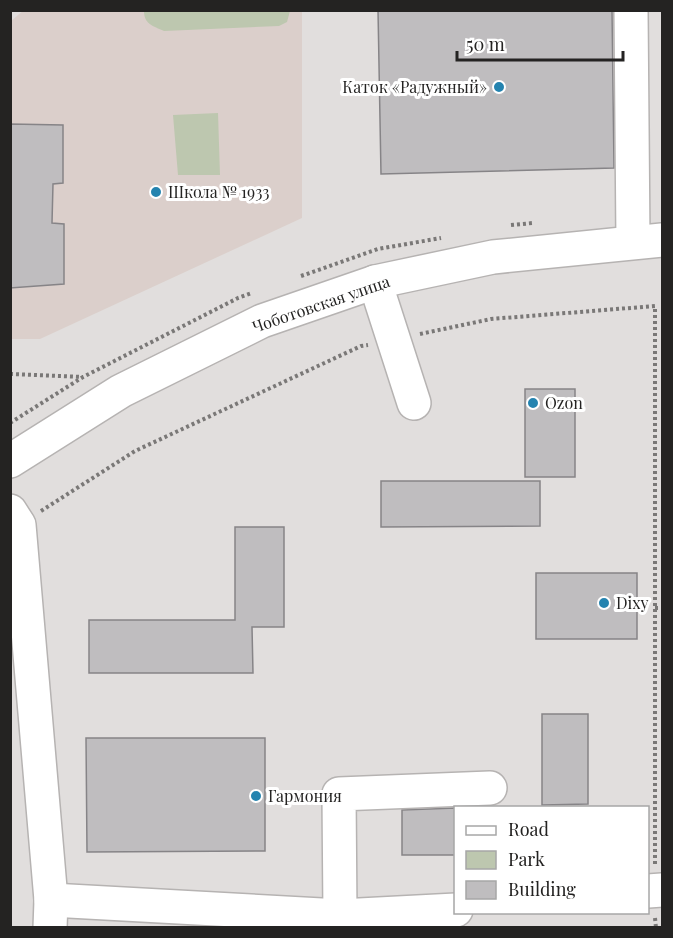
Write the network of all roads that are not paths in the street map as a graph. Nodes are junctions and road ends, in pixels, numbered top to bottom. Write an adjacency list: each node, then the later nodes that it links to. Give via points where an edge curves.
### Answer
1 (631, 10): 2 (main road)
2 (648, 241): 3 (main road, Чоботовская улица, via 493,257)
3 (375, 282): 4 (main road); 5 (main road, Чоботовская улица, via 252,326 121,391)
4 (414, 403)
5 (10, 461)
6 (15, 518): 9 (main road)
7 (490, 788): 10 (main road, via 339,794)
8 (454, 910): 10 (main road)
9 (51, 914): 10 (main road)
10 (340, 916)

